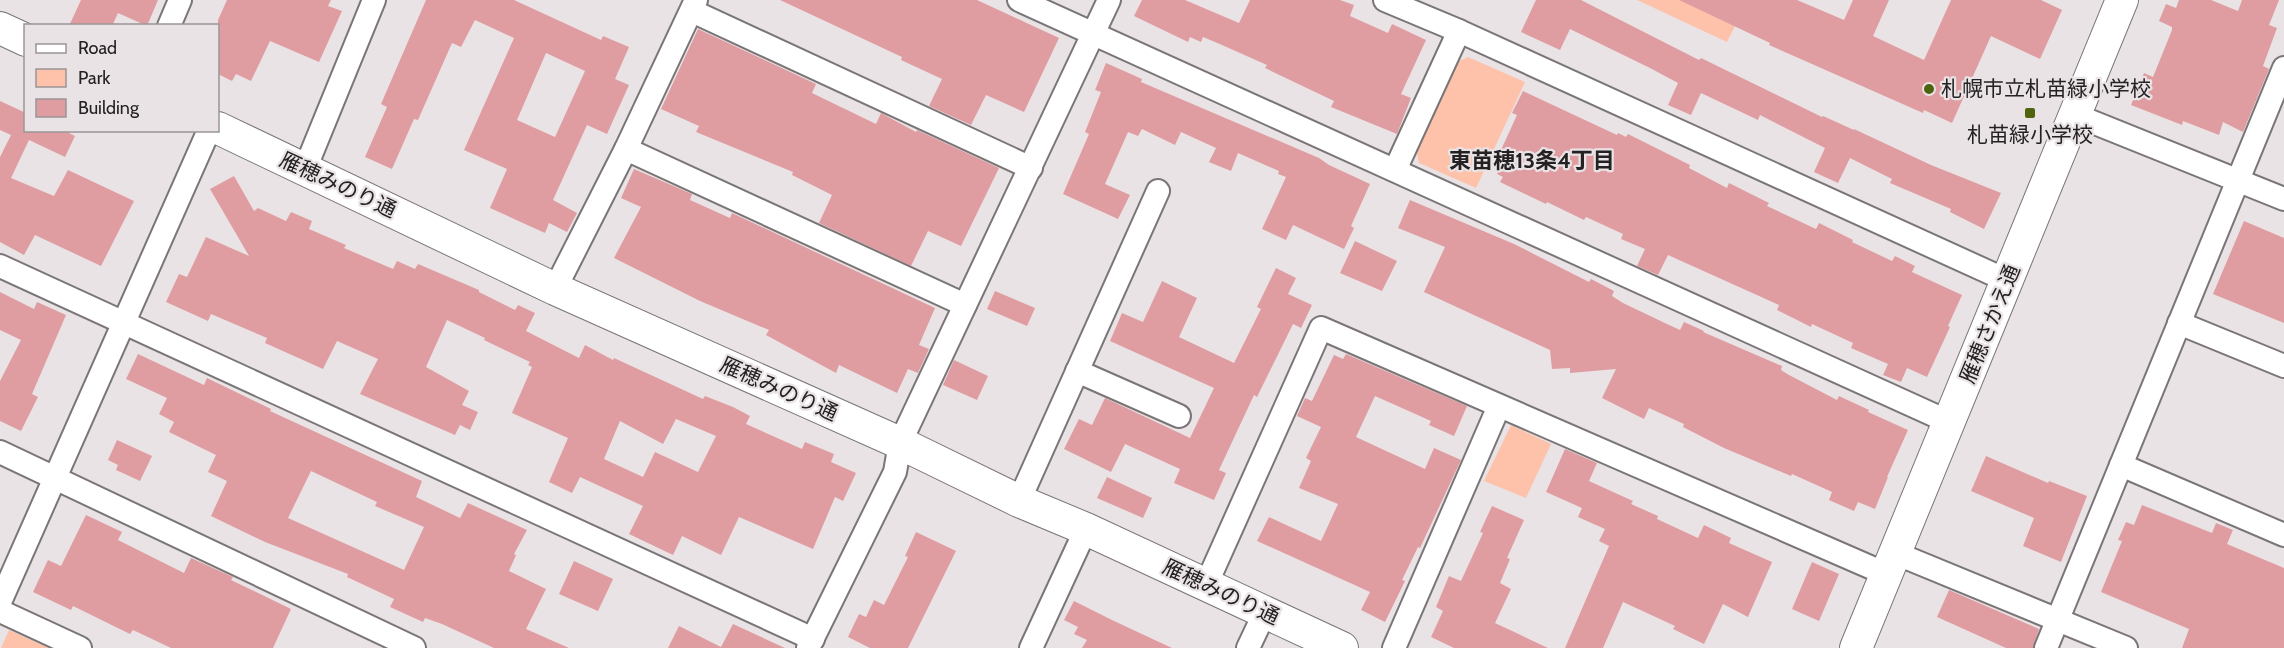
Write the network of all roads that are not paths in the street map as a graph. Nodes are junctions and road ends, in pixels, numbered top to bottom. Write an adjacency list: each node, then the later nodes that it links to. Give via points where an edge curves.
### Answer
1 (180, 0): 8 (street)
2 (374, 0): 19 (street)
3 (1019, 0): 11 (street)
4 (1109, 0): 11 (street)
5 (1385, 0): 10 (street)
6 (2122, 0): 14 (street, 雁穂さかえ通)
7 (694, 6): 17 (street); 18 (street)
8 (170, 24)
9 (0, 28): 12 (street)
10 (1459, 31): 20 (street); 25 (street)
11 (1094, 33): 18 (street); 20 (street)
12 (24, 39)
13 (2284, 68): 21 (street)
14 (2075, 115): 21 (street); 25 (street, 雁穂さかえ通)
15 (219, 128): 19 (street, 雁穂みのり通)
16 (208, 132): 28 (street)
17 (626, 149): 26 (street); 27 (street)
18 (1031, 168): 27 (street)
19 (305, 169): 26 (street, 雁穂みのり通)
20 (1395, 170): 34 (street)
21 (2238, 180): 23 (street); 29 (street)
22 (1158, 191): 31 (street)
23 (2284, 199)
24 (0, 266): 28 (street)
25 (2007, 281): 34 (street, 雁穂さかえ通)
26 (555, 289): 35 (street, 雁穂みのり通)
27 (965, 305): 35 (street)
28 (122, 323): 38 (street); 48 (street)
29 (2180, 323): 30 (street); 37 (street)
30 (2284, 366)
31 (1077, 371): 33 (street); 39 (street)
32 (1499, 406): 42 (street); 43 (street, via 1321,328); 54 (street)
33 (1179, 416)
34 (1949, 422): 42 (street, 雁穂さかえ通)
35 (900, 443): 39 (street, 雁穂みのり通); 48 (street, via 895,472)
36 (0, 452): 38 (street)
37 (2121, 465): 41 (street); 47 (street)
38 (55, 478): 44 (street); 50 (street)
39 (1019, 501): 40 (street, 雁穂みのり通)
40 (1086, 529): 43 (street, 雁穂みのり通); 51 (street)
41 (2284, 535)
42 (1891, 563): 47 (street); 55 (street, 雁穂さかえ通)
43 (1206, 585): 46 (street, 雁穂みのり通)
44 (0, 603)
45 (0, 611): 49 (street)
46 (1265, 612): 52 (street); 53 (street, 雁穂みのり通)
47 (2057, 621): 56 (street); 57 (street)
48 (811, 644)
49 (80, 648)
50 (414, 648)
51 (1031, 648)
52 (1248, 648)
53 (1342, 648)
54 (1394, 648)
55 (1856, 648)
56 (2046, 648)
57 (2126, 648)

